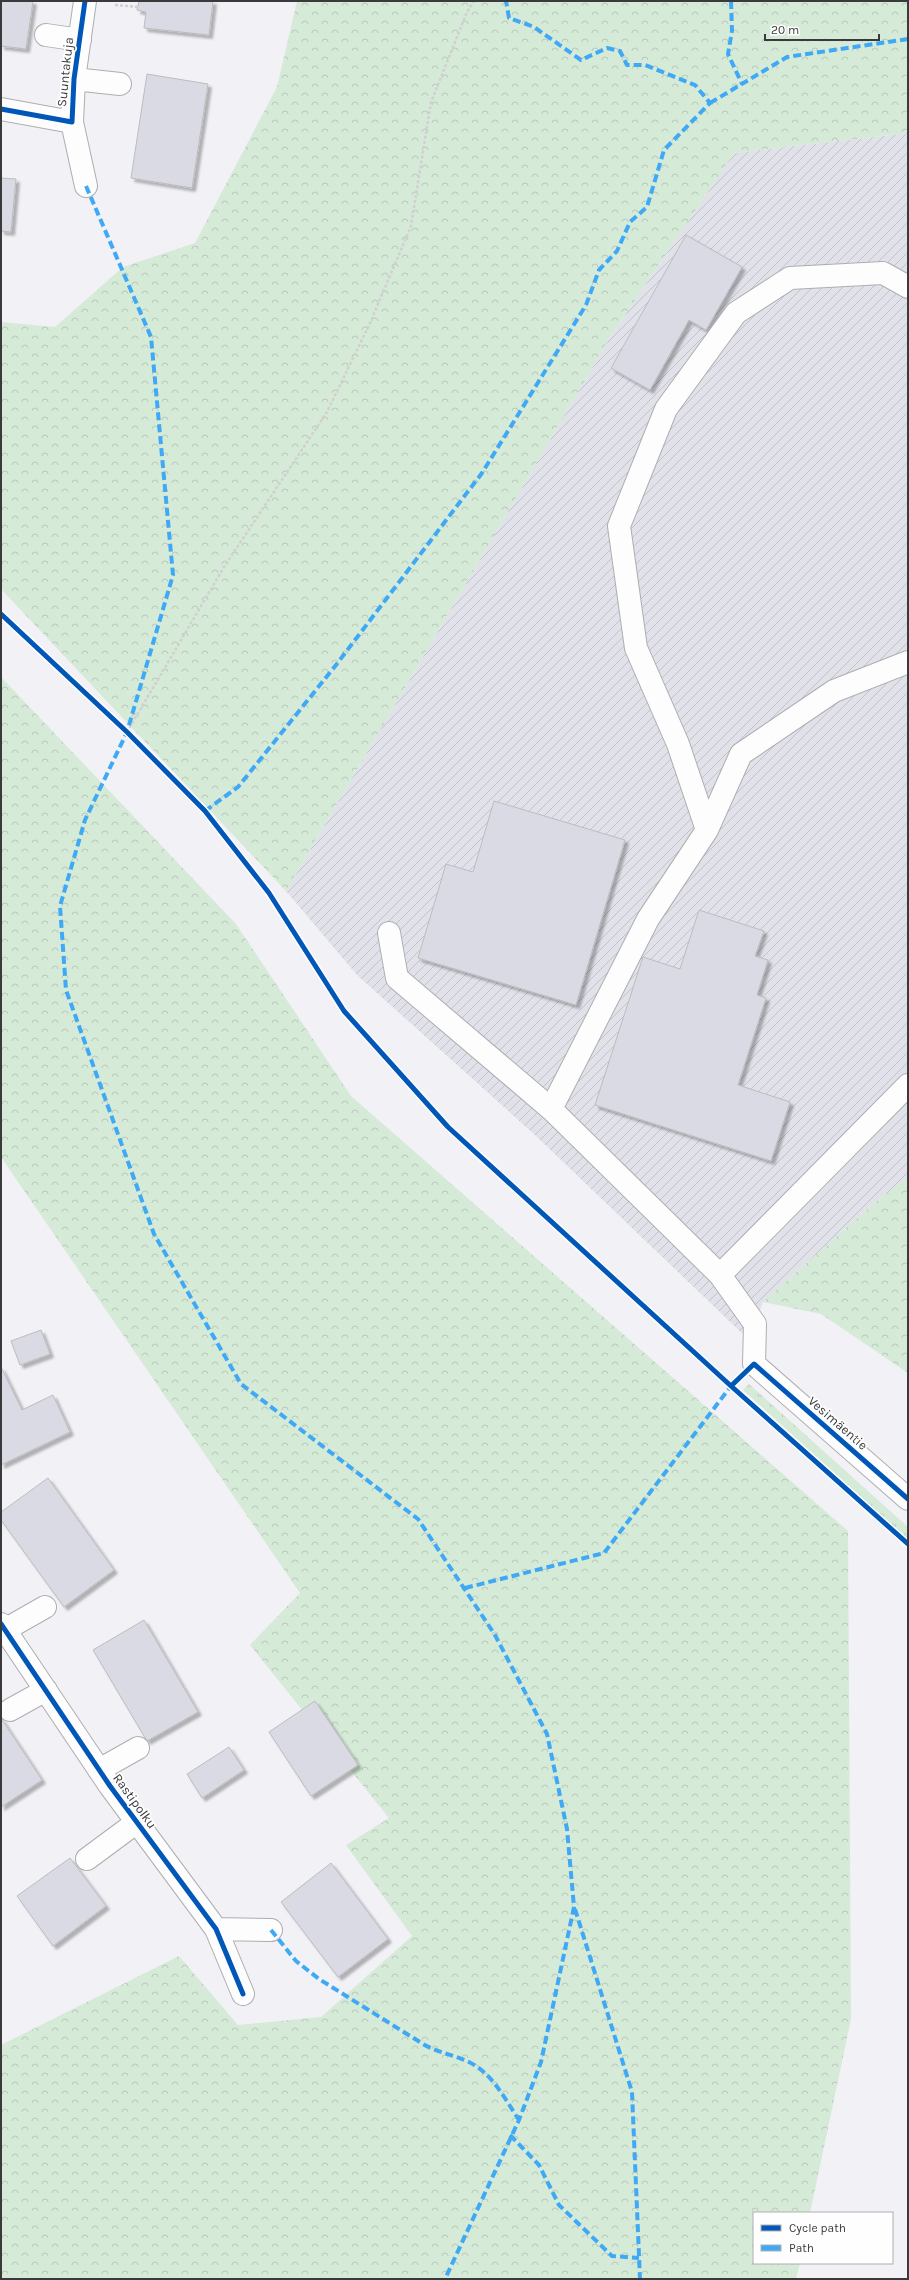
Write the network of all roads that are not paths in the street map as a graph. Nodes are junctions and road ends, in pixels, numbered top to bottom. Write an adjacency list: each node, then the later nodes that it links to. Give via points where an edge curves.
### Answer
1 (85, 1): 3 (street, Suuntakuja)
2 (46, 35): 3 (street)
3 (80, 40): 4 (street, Suuntakuja)
4 (74, 79): 5 (street); 7 (street, Suuntakuja)
5 (120, 84)
6 (1, 109): 7 (street, Suuntakuja)
7 (72, 122): 8 (street)
8 (86, 186)
9 (908, 287): 11 (street, via 883,273 790,278 736,313 666,409 619,526 636,648 678,744)
10 (908, 662): 11 (street, via 834,691 741,754)
11 (707, 830): 14 (street, via 648,919)
12 (389, 933): 14 (street, via 397,978)
13 (908, 1086): 15 (street)
14 (551, 1109): 15 (street)
15 (720, 1275): 16 (street, Vesimäentie, via 755,1324 754,1364)
16 (908, 1499)
17 (45, 1607): 18 (street)
18 (2, 1629): 19 (street, Rastipolku)
19 (46, 1690): 20 (street); 22 (street, Rastipolku)
20 (10, 1710)
21 (138, 1748): 22 (street)
22 (99, 1770): 23 (street, Rastipolku)
23 (137, 1822): 24 (street); 25 (street, Rastipolku)
24 (87, 1859)
25 (216, 1930): 26 (street); 27 (street, Rastipolku)
26 (272, 1930)
27 (243, 1994)

